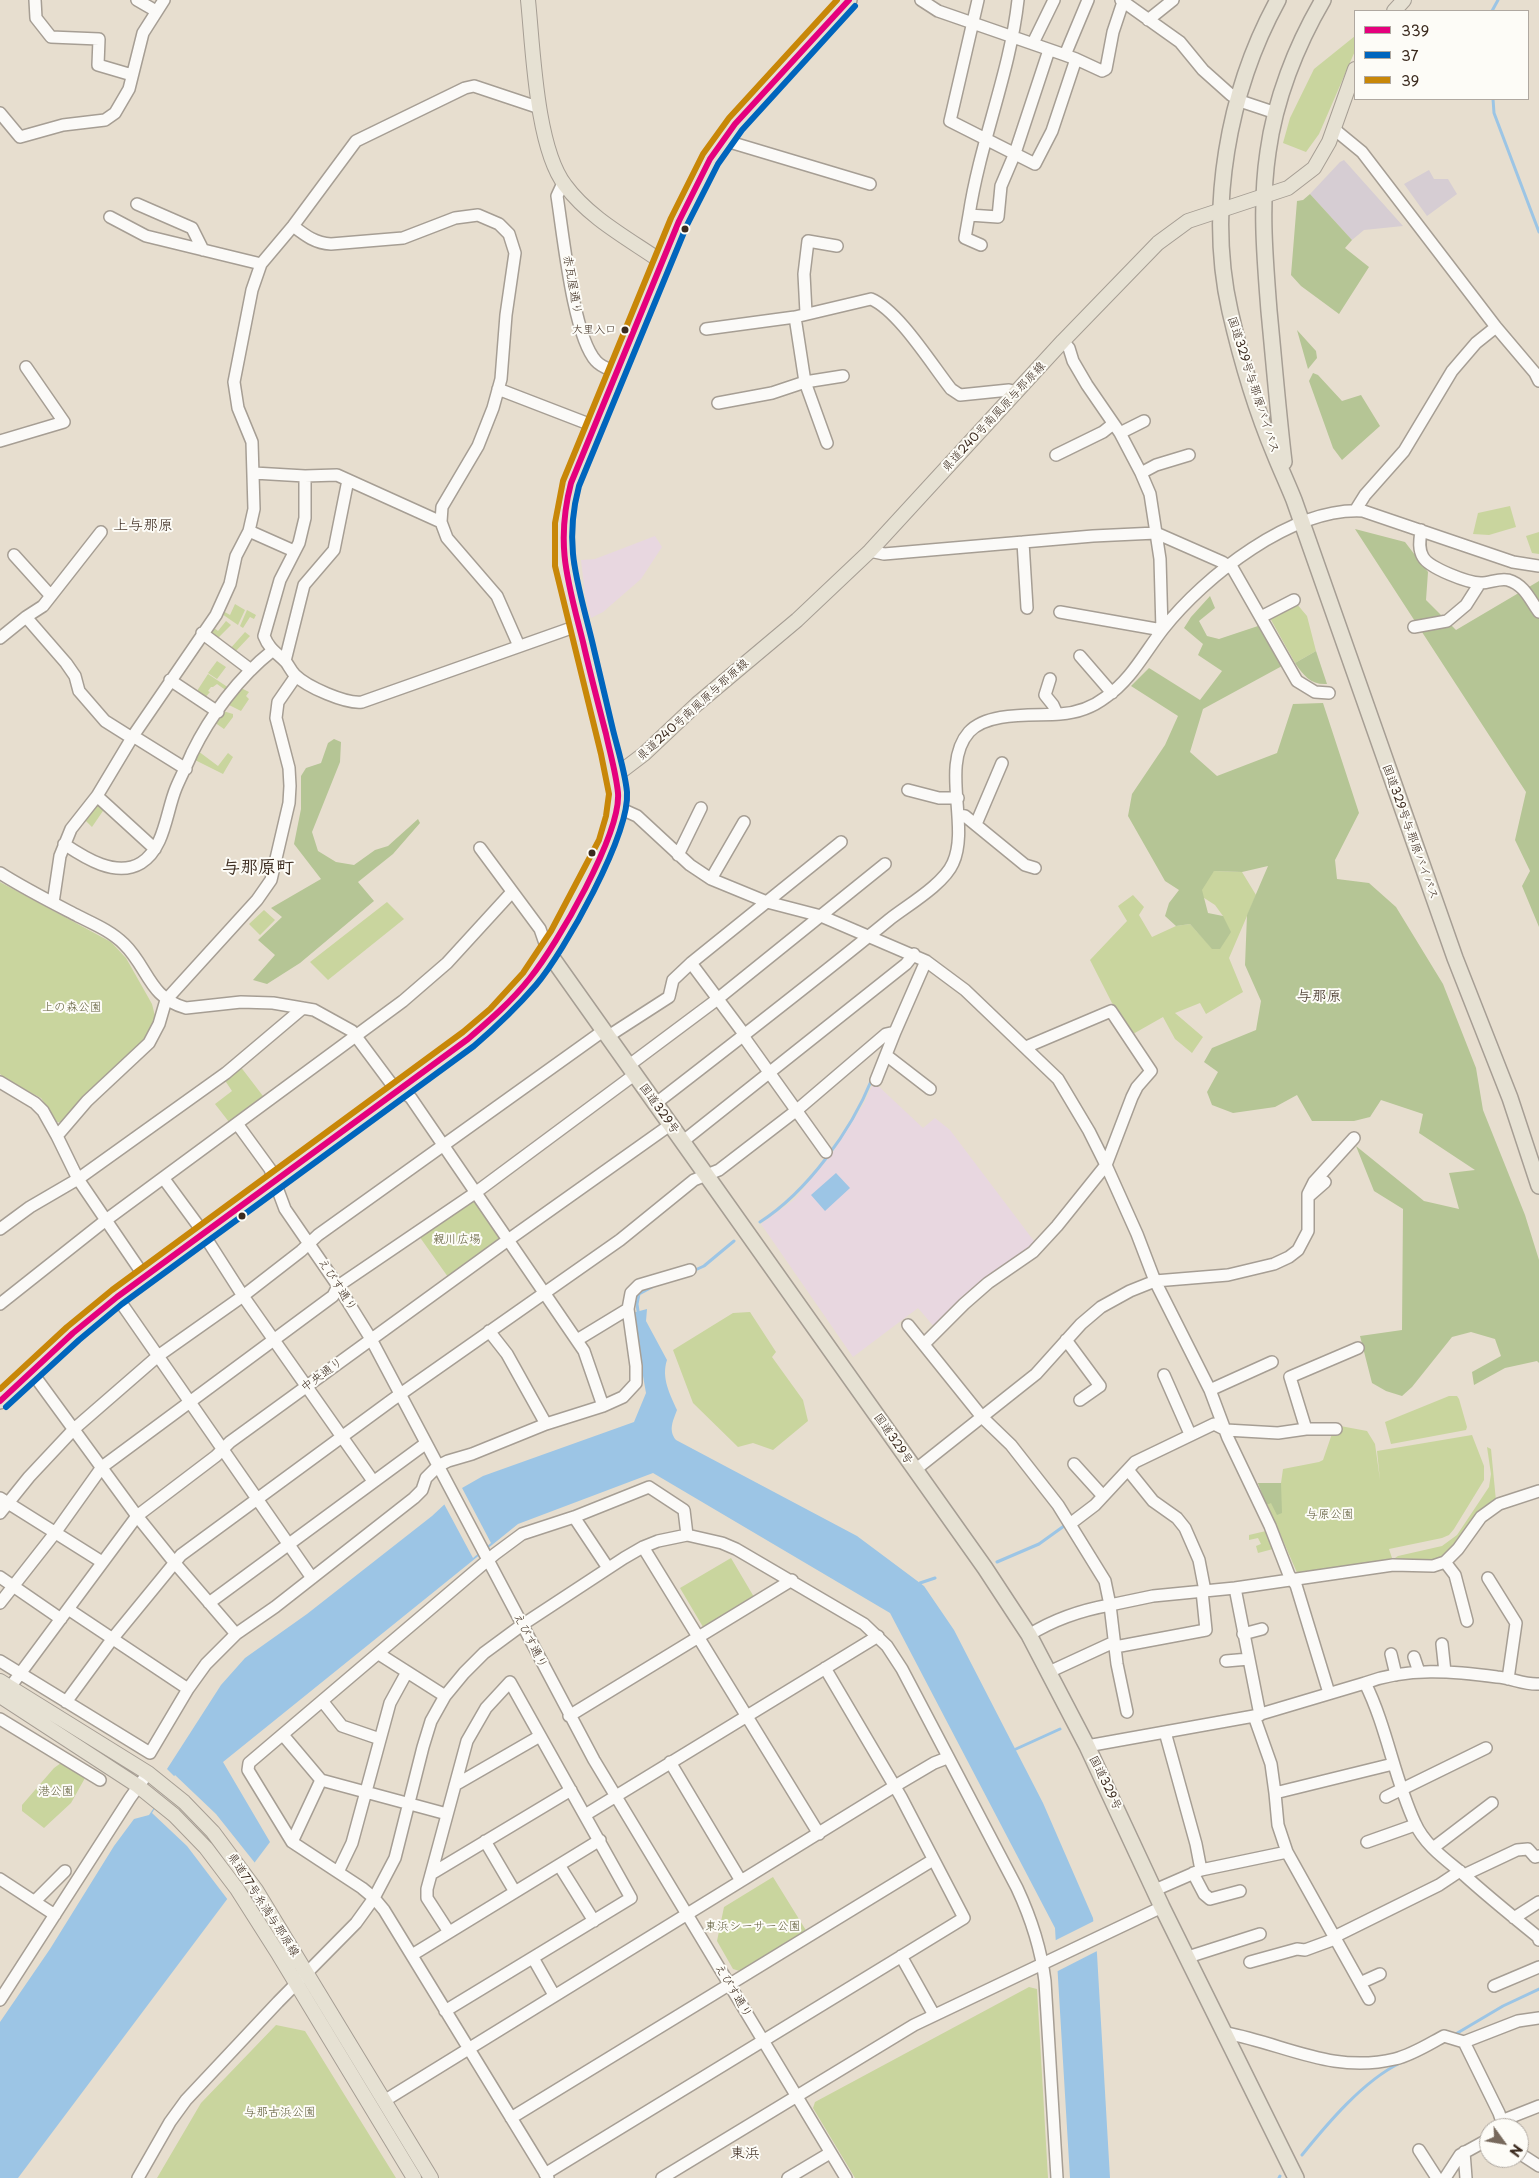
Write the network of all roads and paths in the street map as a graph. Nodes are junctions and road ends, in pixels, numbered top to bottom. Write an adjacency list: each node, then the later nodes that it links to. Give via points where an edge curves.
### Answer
1 (35, 0): 25 (street, via 36,18 51,37 99,38 98,65)
2 (137, 0): 17 (street)
3 (164, 0): 17 (street)
4 (528, 0): 27 (main road)
5 (849, 0): 31 (highway)
6 (921, 0): 19 (street, via 938,11)
7 (978, 0): 19 (street)
8 (1018, 0): 20 (street)
9 (1054, 0): 21 (street)
10 (1088, 0): 23 (street)
11 (1173, 0): 18 (street)
12 (1278, 0): 26 (highway, 国道329号与那原バイパス, via 1256,48)
13 (1323, 0): 29 (highway, 国道329号与那原バイパス, via 1294,60)
14 (1404, 0): 16 (main road)
15 (1122, 1): 18 (street); 23 (street, via 1106,69 1102,71)
16 (1395, 10)
17 (156, 11): 25 (street, via 143,32)
18 (1148, 20): 26 (street, via 1180,42 1204,70)
19 (974, 22): 20 (street); 32 (street, via 950,121)
20 (1012, 36): 21 (street); 32 (street)
21 (1034, 43): 22 (street)
22 (1049, 50): 23 (street); 33 (street)
23 (1071, 57): 33 (street, via 1052,131 1035,164)
24 (1354, 72): 30 (main road, 県道240号南風原与那原線)
25 (132, 75): 28 (street, via 122,102 105,120 63,125 20,137)
26 (1238, 100): 29 (street); 38 (highway, 国道329号与那原バイパス, via 1225,159)
27 (540, 108): 34 (main road, via 551,157); 41 (street, via 474,86 377,130 356,141)
28 (0, 113)
29 (1276, 113): 36 (highway, 国道329号与那原バイパス, via 1268,154)
30 (1334, 129): 36 (main road, 県道240号南風原与那原線, via 1314,168 1288,188); 48 (street, via 1362,152)
31 (724, 138): 35 (street); 45 (highway, via 690,196)
32 (986, 138): 33 (street); 39 (street)
33 (1015, 153): 39 (street, via 1001,186 998,217)
34 (563, 183): 45 (main road, via 616,232); 52 (street, 赤瓦屋通り, via 557,196 580,332 596,361)
35 (870, 184)
36 (1265, 197): 38 (main road, 県道240号南風原与那原線); 70 (highway, 国道329号与那原バイパス, via 1265,269)
37 (137, 204): 44 (street, via 192,228)
38 (1220, 209): 50 (main road, 県道240号南風原与那原線, via 1188,221 1158,243); 70 (highway, 国道329号与那原バイパス, via 1229,310 1256,401)
39 (969, 215): 42 (street, via 965,238)
40 (110, 217): 44 (street, via 146,236)
41 (293, 226): 46 (street); 56 (street, via 310,239 331,244 402,238 470,216 487,218 499,224 509,234 515,253)
42 (980, 244)
43 (837, 246): 47 (street, via 808,241)
44 (203, 250): 46 (street)
45 (662, 262): 52 (highway)
46 (261, 264): 67 (street, via 252,290 234,382 238,408 252,442)
47 (800, 315): 49 (street); 55 (street); 57 (street, via 871,299 880,302 951,389 960,395)
48 (1496, 327): 53 (street); 72 (street, via 1476,343 1452,371 1404,451)
49 (706, 329)
50 (1063, 341): 57 (main road, 県道240号南風原与那原線); 60 (street)
51 (26, 367): 63 (street, via 64,422)
52 (616, 372): 61 (highway)
53 (1538, 375)
54 (843, 376): 55 (street)
55 (805, 382): 58 (street, via 772,393); 64 (street)
56 (498, 389): 61 (street); 73 (street, via 478,446 442,507)
57 (1017, 392): 81 (main road, 県道240号南風原与那原線)
58 (718, 403)
59 (1144, 421): 62 (street)
60 (1113, 424): 62 (street); 65 (street)
61 (594, 426): 93 (highway, via 572,482 562,519 564,565)
62 (1120, 433): 68 (street)
63 (0, 441)
64 (827, 443)
65 (1056, 455)
66 (1189, 455): 68 (street)
67 (254, 473): 69 (street); 76 (street, via 254,509)
68 (1141, 473): 78 (street, via 1150,494)
69 (305, 476): 71 (street, via 336,475); 80 (street, via 305,518)
70 (1285, 478): 74 (highway, 国道329号与那原バイパス)
71 (348, 480): 73 (street); 101 (street, via 334,550 304,585)
72 (1355, 510): 74 (street, via 1335,512); 75 (street)
73 (441, 522): 98 (street, via 447,538 497,596)
74 (1302, 523): 83 (street); 170 (highway, 国道329号与那原バイパス)
75 (1421, 530): 84 (street, via 1513,562); 85 (street, via 1419,547 1423,558 1440,570)
76 (249, 531): 80 (street); 96 (street, via 236,556 223,603)
77 (101, 532): 86 (street)
78 (1156, 533): 79 (street); 83 (street); 95 (street)
79 (1023, 542): 81 (street, via 884,554); 88 (street)
80 (294, 551): 99 (street, via 280,580 264,636)
81 (870, 551): 113 (main road, 県道240号南風原与那原線, via 797,620)
82 (14, 555): 86 (street)
83 (1228, 565): 92 (street, via 1234,569); 95 (street, via 1184,604)
84 (1539, 566)
85 (1480, 583): 90 (street, via 1506,580 1514,583 1528,594); 94 (street, via 1466,605 1447,621)
86 (51, 596): 91 (street)
87 (1294, 600): 92 (street)
88 (1027, 608)
89 (1060, 612): 95 (street)
90 (1539, 612)
91 (26, 617): 97 (street); 110 (street, via 66,662 80,691 105,721)
92 (1261, 617): 107 (street, via 1297,681 1315,692)
93 (577, 626): 98 (street); 113 (highway)
94 (1414, 627)
95 (1162, 630): 106 (street)
96 (202, 633): 102 (street); 104 (street)
97 (0, 638)
98 (519, 646): 103 (street, via 362,702 345,702)
99 (272, 651): 101 (street); 102 (street)
100 (1080, 656): 106 (street)
101 (285, 661): 103 (street)
102 (251, 670): 108 (street)
103 (296, 676): 141 (street, via 278,702 276,718 289,768 290,786 271,880 257,900)
104 (170, 680): 108 (street); 110 (street)
105 (1050, 680): 109 (street, via 1045,695)
106 (1112, 693): 109 (street, via 1077,711)
107 (1329, 693)
108 (218, 712): 112 (street, via 202,734)
109 (1057, 714): 116 (street, via 990,720 975,727 968,733 958,757)
110 (133, 737): 112 (street); 115 (street)
111 (1002, 763): 121 (street)
112 (186, 769): 125 (street)
113 (615, 776): 117 (highway)
114 (908, 790): 116 (street, via 939,798)
115 (97, 796): 123 (street, via 77,820); 125 (street)
116 (958, 798): 119 (street)
117 (617, 807): 126 (street, via 637,816); 136 (highway, via 607,843)
118 (701, 808): 126 (street)
119 (958, 816): 121 (street, via 965,816); 135 (street, via 956,852 943,877)
120 (744, 822): 130 (street)
121 (976, 824): 128 (street, via 1025,865)
122 (841, 842): 132 (street)
123 (64, 844): 125 (street, via 93,860 119,869 140,864); 133 (street)
124 (480, 848): 131 (street)
125 (155, 849)
126 (678, 855): 130 (street)
127 (885, 864): 134 (street)
128 (1035, 868)
129 (0, 873): 133 (street)
130 (711, 879): 132 (street)
131 (512, 892): 136 (street, via 540,929); 146 (street, via 435,974)
132 (767, 902): 134 (street); 139 (street)
133 (53, 903): 141 (street, via 118,939 133,954 154,988)
134 (821, 916): 135 (street); 140 (street)
135 (869, 936): 137 (street); 145 (street)
136 (548, 952): 144 (highway, 国道329号); 154 (highway, via 530,978 496,1015)
137 (914, 954): 138 (street); 150 (street, via 906,964)
138 (926, 961): 143 (street); 147 (street, via 965,990)
139 (691, 963): 140 (street); 144 (street, via 673,980 669,997)
140 (718, 997): 145 (street); 149 (street)
141 (166, 1000): 142 (street, via 186,1008 241,1002); 159 (street, via 149,1043 87,1101)
142 (303, 1008): 146 (street, via 326,1016 352,1031); 166 (street, via 226,1073)
143 (895, 1032): 148 (street); 156 (street, via 886,1034)
144 (605, 1034): 149 (highway, 国道329号); 162 (street)
145 (744, 1034): 150 (street); 155 (street)
146 (356, 1037): 154 (street, via 390,1082); 157 (street)
147 (1026, 1047): 164 (street, via 1058,1079); 164 (street, via 1111,1011 1117,1018 1152,1072 1132,1097)
148 (886, 1055): 151 (street); 153 (street)
149 (631, 1070): 155 (highway, 国道329号); 171 (street)
150 (771, 1073): 156 (street); 161 (street)
151 (876, 1080)
152 (0, 1082): 159 (street, via 35,1103)
153 (930, 1089)
154 (401, 1090): 162 (street, via 411,1098); 168 (highway)
155 (655, 1104): 158 (highway, 国道329号)
156 (797, 1110): 163 (street); 165 (street, via 720,1170)
157 (238, 1125): 167 (street); 168 (street, えびす通り)
158 (670, 1125): 161 (highway, 国道329号); 176 (street, 中央通り)
159 (57, 1136): 166 (street)
160 (1354, 1138): 172 (street, via 1314,1182)
161 (682, 1142): 165 (highway, 国道329号)
162 (444, 1145): 171 (street); 177 (street)
163 (826, 1152)
164 (1106, 1166): 180 (street, via 1138,1234); 193 (street, via 1033,1252 988,1283)
165 (706, 1175): 182 (street, via 694,1180 620,1240); 218 (highway, 国道329号)
166 (78, 1179): 173 (street); 174 (street)
167 (164, 1179): 173 (street); 175 (street)
168 (275, 1181): 175 (highway); 177 (street, えびす通り, via 285,1209)
169 (1325, 1182): 172 (street)
170 (1539, 1186)
171 (475, 1193): 176 (street); 181 (street)
172 (1308, 1197): 180 (street, via 1308,1231 1298,1250 1289,1258 1228,1275)
173 (106, 1220): 179 (street); 185 (street)
174 (0, 1229)
175 (202, 1234): 179 (highway); 183 (street)
176 (508, 1240): 182 (street); 190 (street, 中央通り)
177 (309, 1242): 181 (street, えびす通り); 183 (street)
178 (690, 1270): 186 (street, via 639,1285 631,1293)
179 (144, 1276): 184 (highway)
180 (1155, 1282): 192 (street, via 1101,1307); 200 (street)
181 (338, 1286): 189 (street, via 333,1296); 190 (street, えびす通り)
182 (545, 1292): 188 (street); 191 (street)
183 (243, 1296): 189 (street); 195 (street)
184 (117, 1297): 195 (street); 197 (highway)
185 (0, 1304)
186 (628, 1309): 191 (street); 205 (street, via 636,1383 623,1397)
187 (908, 1325): 193 (street)
188 (489, 1331): 202 (street); 207 (street, via 507,1354)
189 (273, 1339): 199 (street); 204 (street)
190 (371, 1339): 199 (street, 中央通り); 202 (street, えびす通り)
191 (577, 1340): 205 (street)
192 (1066, 1340): 203 (street, via 1100,1386); 206 (street, via 1036,1374)
193 (924, 1344): 206 (street)
194 (1358, 1348): 209 (street, via 1290,1377)
195 (158, 1356): 204 (street); 208 (street)
196 (1272, 1362): 200 (street)
197 (32, 1371): 201 (highway); 208 (street)
198 (1164, 1375): 212 (street)
199 (307, 1386): 213 (street); 215 (street, 中央通り)
200 (1210, 1390): 211 (street)
201 (2, 1395)
202 (400, 1395): 213 (street); 214 (street, えびす通り)
203 (1080, 1400)
204 (190, 1402): 215 (street); 217 (street)
205 (603, 1406): 207 (street)
206 (982, 1417): 218 (street); 229 (street, via 1011,1445)
207 (546, 1424): 220 (street)
208 (74, 1429): 217 (street); 225 (street)
209 (1306, 1429): 210 (street); 211 (street, via 1278,1433)
210 (1336, 1429)
211 (1226, 1430): 212 (street, via 1214,1424); 242 (street)
212 (1190, 1434): 219 (street, via 1135,1462)
213 (341, 1437): 221 (street); 224 (street)
214 (426, 1444): 220 (street, えびす通り); 221 (street)
215 (223, 1449): 224 (street); 227 (street, 中央通り)
216 (1074, 1464): 223 (street)
217 (102, 1467): 227 (street); 230 (street)
218 (915, 1470): 256 (highway, 国道329号)
219 (1128, 1470): 223 (street); 246 (street, via 1153,1501 1185,1528 1199,1560)
220 (440, 1471): 234 (street, えびす通り); 240 (street, via 426,1478 422,1490 414,1498)
221 (372, 1481): 232 (street)
222 (1539, 1492): 237 (street, via 1498,1504 1481,1517)
223 (1104, 1496): 229 (street)
224 (259, 1500): 232 (street); 236 (street)
225 (4, 1501): 226 (street); 230 (street)
226 (0, 1513)
227 (138, 1516): 235 (street, 中央通り); 236 (street)
228 (574, 1517): 231 (street, via 648,1487 684,1510); 234 (street, via 522,1534); 238 (street)
229 (1070, 1524): 249 (street, via 1106,1581)
230 (55, 1533): 235 (street); 244 (street)
231 (687, 1535): 233 (street); 243 (street, via 722,1542)
232 (289, 1544): 240 (street); 248 (street)
233 (644, 1547): 238 (street); 258 (street)
234 (485, 1555): 252 (street, えびす通り); 262 (street)
235 (102, 1562): 250 (street, 中央通り)
236 (174, 1562): 248 (street); 259 (street)
237 (1445, 1562): 242 (street, via 1432,1566 1393,1565); 251 (street, via 1454,1575)
238 (608, 1568): 252 (street)
239 (0, 1577): 244 (street)
240 (312, 1578): 254 (street)
241 (1488, 1578): 275 (street, via 1516,1624)
242 (1292, 1579): 245 (street); 280 (street)
243 (792, 1580): 257 (street); 258 (street)
244 (13, 1586): 247 (street); 250 (street)
245 (1235, 1588): 246 (street); 255 (street)
246 (1204, 1591): 249 (street, via 1153,1596); 260 (street, via 1206,1630)
247 (0, 1603)
248 (209, 1603): 254 (street)
249 (1110, 1605): 256 (street, via 1088,1609); 260 (street)
250 (65, 1614): 259 (street); 273 (street, 中央通り)
251 (1467, 1621)
252 (522, 1626): 281 (street, via 484,1653); 285 (street, えびす通り)
253 (1262, 1630): 255 (street)
254 (236, 1634): 278 (street, via 206,1664)
255 (1243, 1634): 265 (street)
256 (1029, 1635): 270 (highway, 国道329号)
257 (878, 1636): 268 (street); 295 (street, via 902,1669)
258 (699, 1637): 285 (street); 286 (street)
259 (112, 1638): 278 (street); 282 (street)
260 (1115, 1644): 270 (street); 284 (street)
261 (1442, 1644): 272 (street)
262 (379, 1654): 269 (street); 283 (street)
263 (1391, 1654): 274 (street)
264 (1414, 1657): 271 (street)
265 (1249, 1659): 267 (street); 287 (street)
266 (0, 1661): 273 (street)
267 (1226, 1661)
268 (825, 1668): 286 (street); 303 (street)
269 (407, 1672): 281 (street); 292 (street, via 390,1703)
270 (1049, 1672): 293 (highway, 国道329号)
271 (1418, 1672): 272 (street); 274 (street)
272 (1445, 1672): 275 (street)
273 (22, 1674): 279 (street, 中央通り); 282 (street)
274 (1396, 1675): 276 (street)
275 (1508, 1679): 277 (street, via 1529,1685)
276 (1366, 1683): 280 (street); 297 (street)
277 (1539, 1684)
278 (188, 1689): 282 (street, via 150,1753)
279 (3, 1692): 298 (main road, 県道77号糸満与那原線); 302 (main road, 県道77号糸満与那原線)
280 (1329, 1693): 287 (street)
281 (445, 1696): 311 (street, via 431,1721)
282 (66, 1702)
283 (323, 1702): 290 (street); 292 (street, via 342,1726)
284 (1127, 1712)
285 (569, 1716): 308 (street, えびす通り)
286 (746, 1716): 296 (street); 315 (street)
287 (1257, 1716): 289 (street); 307 (street, via 1271,1764)
288 (0, 1719): 299 (street)
289 (1165, 1732): 293 (street); 327 (street, via 1196,1844)
290 (283, 1735): 300 (street); 318 (street, via 249,1763 248,1770)
291 (540, 1736): 301 (street); 301 (street, via 510,1682 486,1708 468,1742); 304 (street)
292 (380, 1739): 306 (street)
293 (1087, 1746): 332 (highway, 国道329号)
294 (1486, 1748): 305 (street)
295 (947, 1758): 303 (street); 352 (street, via 1017,1888)
296 (670, 1762): 308 (street); 331 (street)
297 (1393, 1764): 305 (street); 307 (street)
298 (148, 1773): 302 (street); 354 (main road, 県道77号糸満与那原線, via 207,1825 247,1876)
299 (100, 1780)
300 (322, 1780): 306 (street); 318 (street)
301 (455, 1785): 312 (street)
302 (138, 1786): 340 (street); 357 (main road, 県道77号糸満与那原線, via 202,1843 237,1889)
303 (895, 1786): 315 (street); 323 (street)
304 (571, 1790): 313 (street); 317 (street)
305 (1402, 1790): 309 (street); 314 (street)
306 (365, 1791): 311 (street); 326 (street, via 352,1843)
307 (1275, 1794): 321 (street, via 1278,1825)
308 (615, 1796): 313 (street); 339 (street, えびす通り)
309 (1386, 1796)
310 (1492, 1802): 320 (street)
311 (409, 1803): 312 (street); 335 (street, via 394,1858)
312 (447, 1814): 329 (street)
313 (585, 1815): 316 (street)
314 (1415, 1825): 319 (street); 320 (street)
315 (818, 1834): 331 (street)
316 (600, 1840): 324 (street); 342 (street, via 631,1898)
317 (486, 1841): 329 (street); 334 (street)
318 (292, 1842): 326 (street)
319 (1368, 1842)
320 (1433, 1848): 328 (street)
321 (1287, 1852): 327 (street); 345 (street)
322 (1539, 1856): 328 (street, via 1535,1857 1528,1849 1517,1850)
323 (934, 1860): 348 (street, via 964,1918); 358 (street)
324 (559, 1865): 334 (street); 342 (street)
325 (66, 1871): 336 (street)
326 (338, 1872): 335 (street)
327 (1197, 1872): 332 (street); 333 (street, via 1204,1894 1210,1899)
328 (1462, 1873): 341 (street); 345 (street)
329 (431, 1874): 343 (street, via 427,1898)
330 (0, 1879): 336 (street)
331 (741, 1880): 339 (street)
332 (1155, 1890): 338 (highway, 国道329号)
333 (1240, 1891)
334 (515, 1892): 343 (street)
335 (374, 1898): 347 (street); 354 (street, via 356,1923)
336 (35, 1902): 340 (street)
337 (1539, 1902): 341 (street)
338 (1162, 1907): 349 (highway, 国道329号); 352 (street)
339 (686, 1914): 358 (street, えびす通り); 360 (street)
340 (55, 1915): 362 (street)
341 (1514, 1918): 346 (street)
342 (594, 1921): 350 (street)
343 (449, 1932): 347 (street)
344 (1260, 1934): 349 (street)
345 (1334, 1938): 351 (street, via 1305,1950 1297,1949); 356 (street)
346 (1539, 1940)
347 (412, 1955): 363 (street)
348 (901, 1956): 364 (street); 367 (street)
349 (1188, 1957): 366 (highway, 国道329号)
350 (533, 1958): 360 (street); 363 (street)
351 (1250, 1962)
352 (1043, 1963): 364 (street); 387 (street)
353 (1539, 1966): 359 (street)
354 (308, 1973): 357 (street); 371 (main road, 県道77号糸満与那原線)
355 (1380, 1974): 356 (street)
356 (1360, 1982): 361 (street)
357 (296, 1984): 381 (street, via 186,2100); 382 (main road, 県道77号糸満与那原線)
358 (730, 1984): 367 (street, えびす通り); 373 (street)
359 (1494, 1986)
360 (554, 1995): 369 (street)
361 (1369, 1999)
362 (0, 2000)
363 (445, 2011): 369 (street)
364 (934, 2015): 370 (street)
365 (1539, 2018): 368 (street, via 1518,2022)
366 (1226, 2033): 368 (street, via 1314,2058 1354,2063 1397,2059 1444,2036); 388 (highway, 国道329号)
367 (763, 2040): 370 (street, えびす通り); 380 (street)
368 (1464, 2042): 374 (street)
369 (468, 2049): 371 (street); 373 (street)
370 (796, 2096): 379 (street, えびす通り); 384 (street)
371 (384, 2102): 383 (main road, 県道77号糸満与那原線)
372 (1539, 2106): 375 (street)
373 (511, 2118): 380 (street)
374 (1499, 2118)
375 (1516, 2118)
376 (1479, 2144): 378 (street)
377 (1419, 2150): 389 (street)
378 (1464, 2152): 390 (street); 391 (street)
379 (830, 2153): 385 (street); 386 (street, えびす通り)
380 (547, 2176)
381 (138, 2178)
382 (414, 2178)
383 (431, 2178)
384 (662, 2178)
385 (788, 2178)
386 (846, 2178)
387 (1057, 2178)
388 (1296, 2178)
389 (1437, 2178)
390 (1445, 2178)
391 (1466, 2178)

